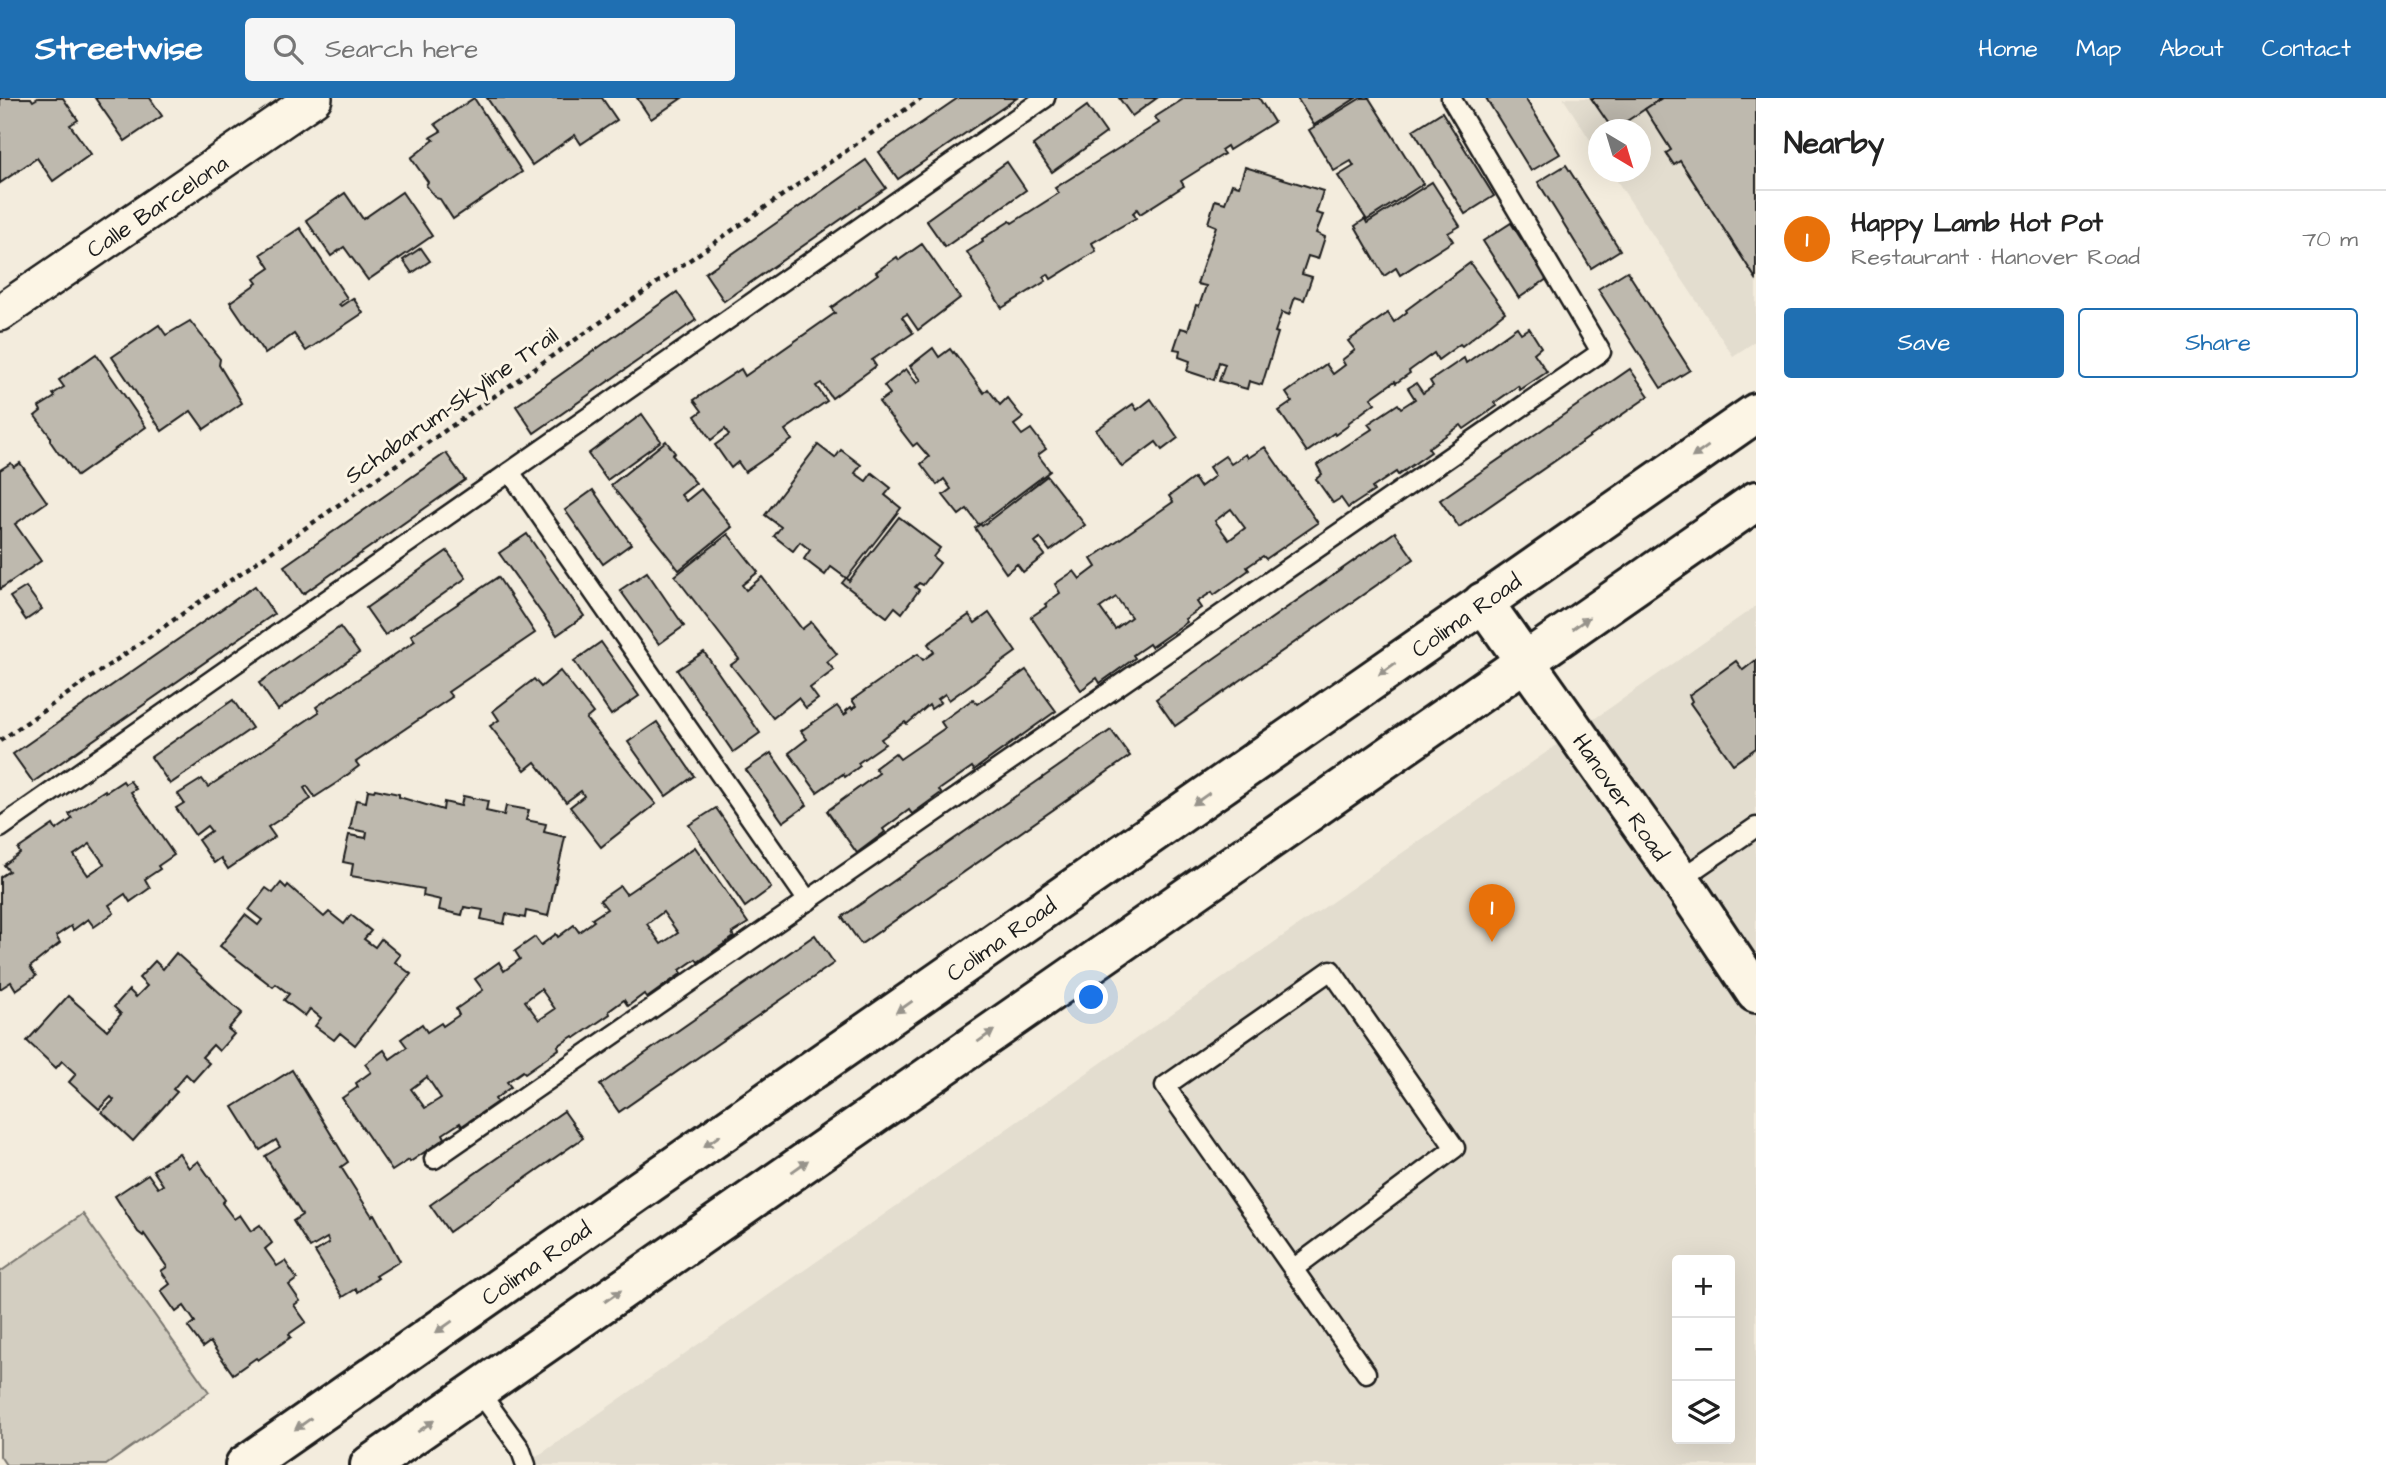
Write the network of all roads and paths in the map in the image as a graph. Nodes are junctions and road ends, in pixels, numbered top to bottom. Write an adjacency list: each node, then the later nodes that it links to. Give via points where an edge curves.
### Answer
1 (314, 98): 5 (street, Calle Barcelona)
2 (922, 98): 11 (path, Schabarum-Skyline Trail)
3 (1045, 98): 7 (lane)
4 (1451, 98): 15 (lane, via 1601,352)
5 (0, 313)
6 (1756, 412): 9 (main road, Colima Road, one-way to 9)
7 (510, 472): 13 (lane); 15 (lane)
8 (1756, 501): 10 (main road, one-way to 8)
9 (1483, 602): 10 (main road, Hanover Road); 21 (main road, Colima Road, one-way to 21)
10 (1525, 662): 14 (main road, Hanover Road); 20 (main road, one-way to 10)
11 (0, 741)
12 (1756, 827): 14 (lane)
13 (0, 828)
14 (1679, 880): 16 (main road, Hanover Road)
15 (808, 901): 17 (lane)
16 (1756, 993)
17 (434, 1159)
18 (1293, 1269): 18 (lane, via 1165,1086 1331,970 1455,1148); 19 (lane)
19 (1366, 1373)
20 (478, 1390): 22 (main road, one-way to 20); 23 (lane, via 520,1448)
21 (245, 1465)
22 (370, 1465)
23 (526, 1465)

